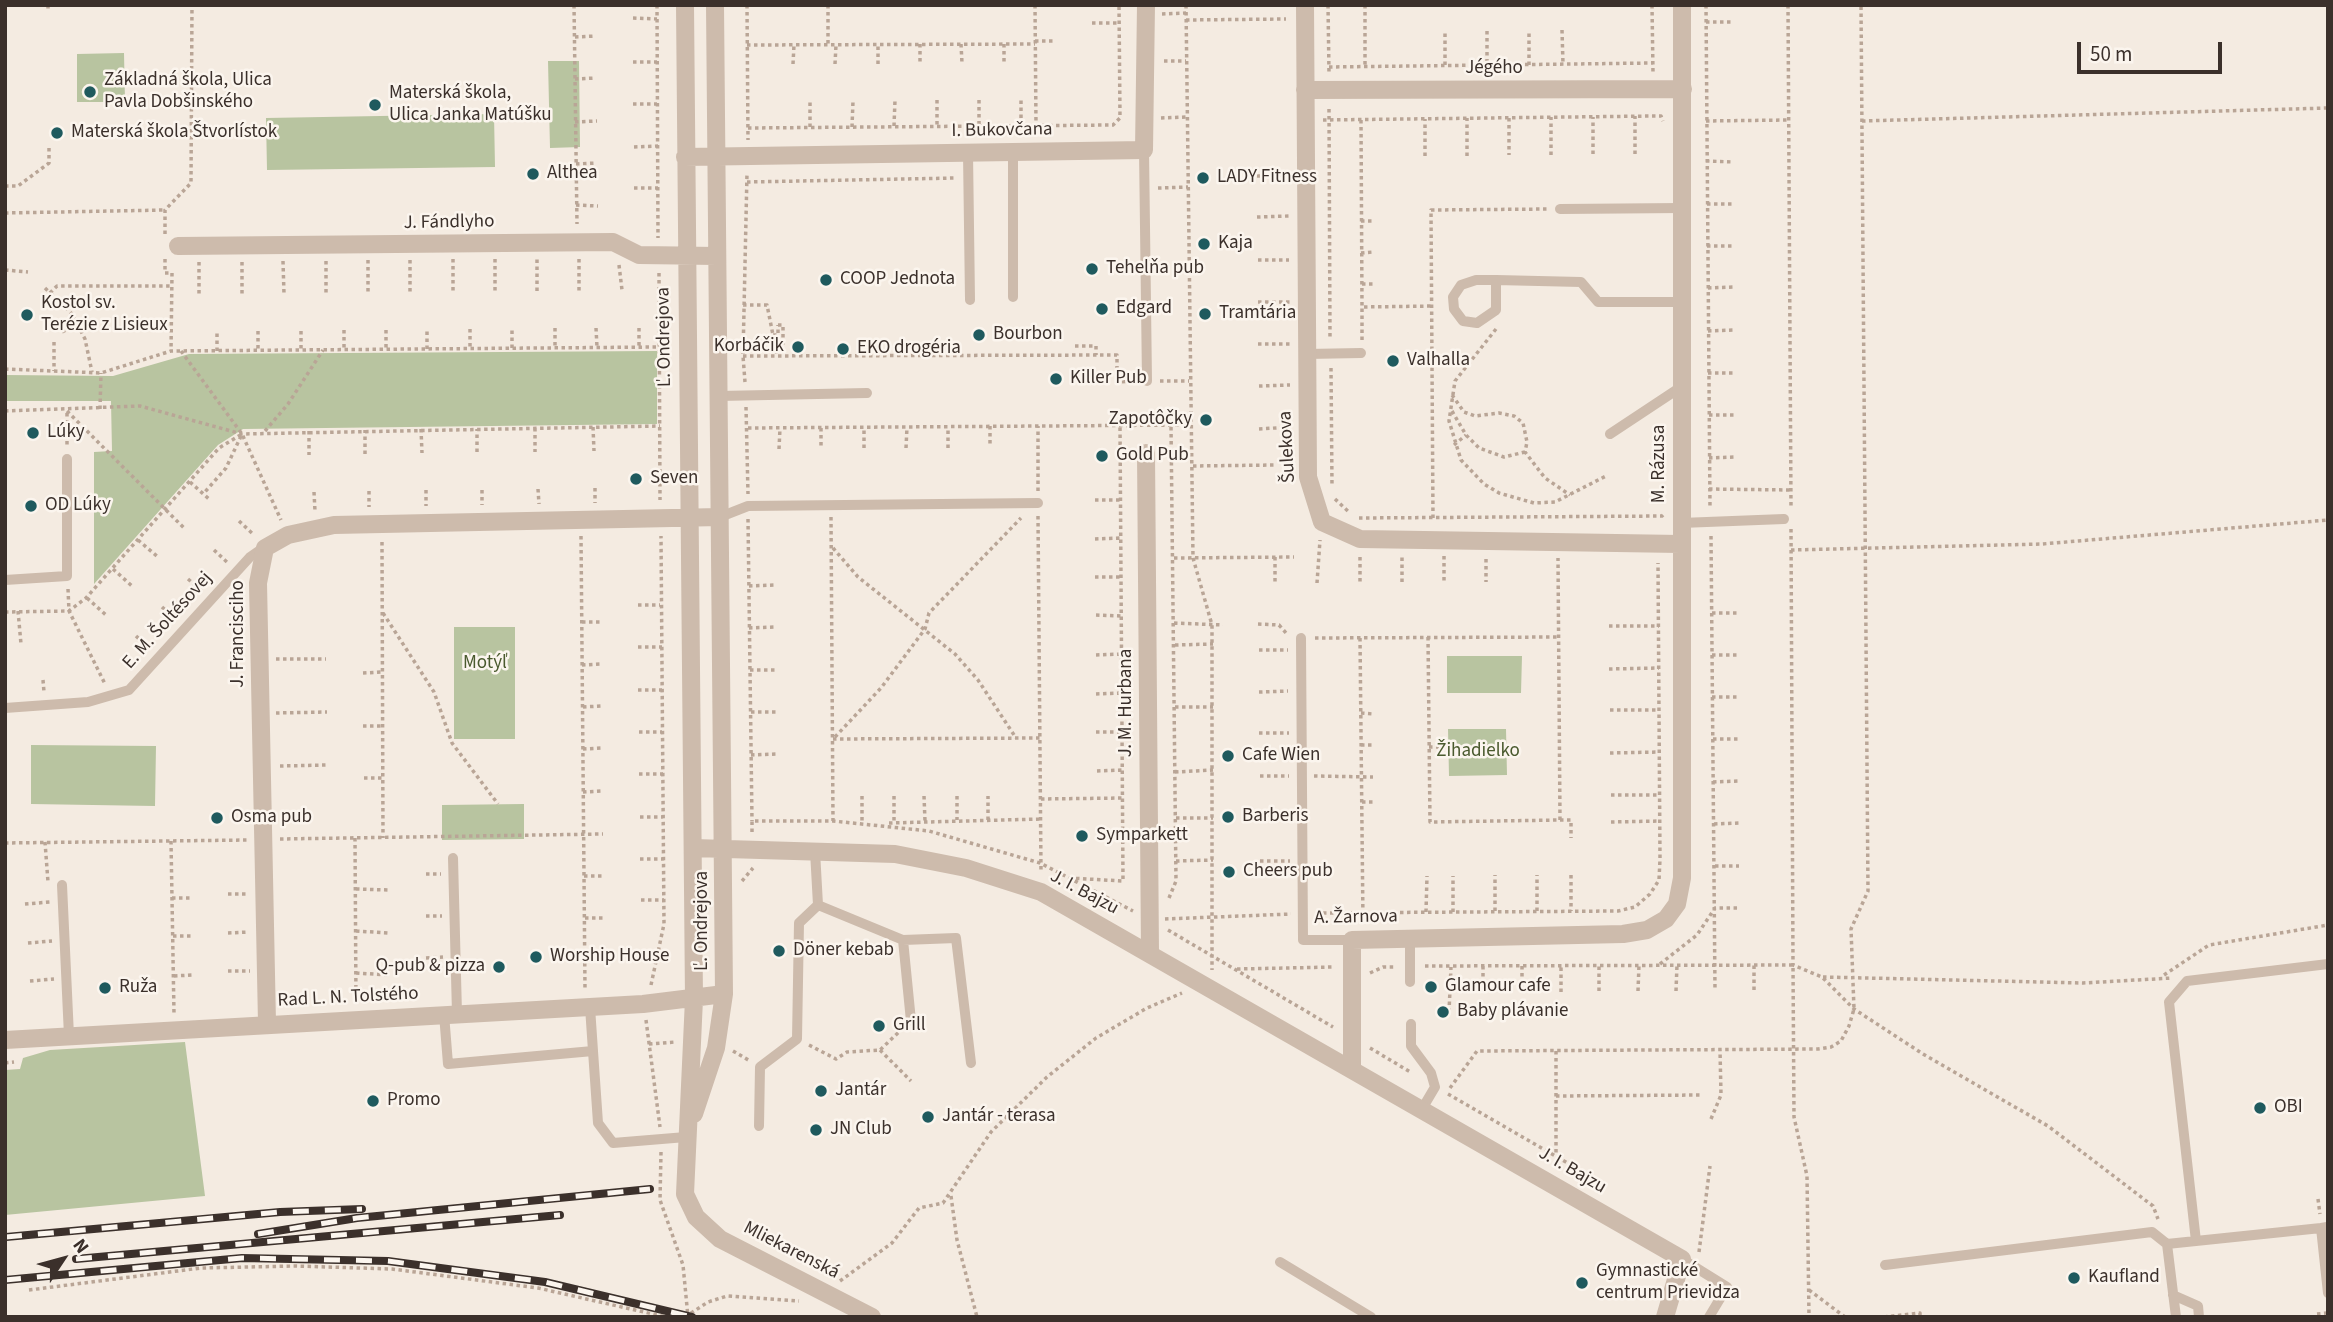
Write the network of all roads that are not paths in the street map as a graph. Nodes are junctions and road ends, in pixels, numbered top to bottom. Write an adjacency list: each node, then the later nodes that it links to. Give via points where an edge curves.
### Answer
1 (685, 5): 12 (street, Ľ. Ondrejova)
2 (715, 5): 11 (street, Ľ. Ondrejova)
3 (1146, 5): 8 (street)
4 (1305, 5): 7 (street, Šulekova)
5 (1682, 5): 6 (street, M. Rázusa)
6 (1683, 89): 7 (street, Jégého); 13 (street, M. Rázusa)
7 (1305, 90): 22 (street, Šulekova)
8 (1144, 150): 9 (street, I. Bukovčana); 24 (lane)
9 (1013, 152): 10 (street, I. Bukovčana); 19 (lane)
10 (968, 153): 11 (street, I. Bukovčana); 20 (lane)
11 (716, 156): 12 (street); 17 (street, Ľ. Ondrejova)
12 (685, 157): 16 (street, Ľ. Ondrejova)
13 (1682, 208): 14 (lane); 21 (street, M. Rázusa)
14 (1560, 209)
15 (169, 243): 16 (street, J. Fándlyho, via 613,242 639,255)
16 (685, 256): 17 (street, J. Fándlyho); 32 (street, Ľ. Ondrejova)
17 (718, 256): 27 (street, Ľ. Ondrejova)
18 (1496, 280): 18 (lane, via 1496,310 1477,323 1463,321 1454,309 1453,297 1461,285 1476,279); 21 (lane, via 1581,282 1598,302)
19 (1013, 297)
20 (970, 300)
21 (1682, 302): 25 (street, M. Rázusa)
22 (1299, 349): 23 (lane); 36 (street, Šulekova, via 1308,477 1322,522 1360,539)
23 (1362, 353)
24 (1147, 381)
25 (1681, 387): 28 (lane); 35 (street, M. Rázusa)
26 (867, 393): 27 (lane)
27 (719, 396): 33 (street, Ľ. Ondrejova)
28 (1610, 434)
29 (1146, 453): 51 (street, J. M. Hurbana)
30 (67, 459): 38 (lane, via 67,576)
31 (1038, 503): 33 (lane, via 748,506)
32 (688, 517): 33 (street); 37 (street, via 334,525 288,536); 41 (street, Ľ. Ondrejova)
33 (720, 517): 42 (street, Ľ. Ondrejova)
34 (1788, 520): 35 (lane)
35 (1681, 523): 36 (street, M. Rázusa)
36 (1681, 544): 47 (street, M. Rázusa, via 1682,878 1677,904)
37 (265, 548): 40 (lane, E. M. Šoltésovej, via 250,557 129,690 88,702); 59 (street, J. Francisciho, via 258,583)
38 (5, 580)
39 (1301, 638): 50 (lane, A. Žarnova, via 1303,940)
40 (5, 708)
41 (693, 848): 42 (street, Ľ. Ondrejova); 55 (street, Ľ. Ondrejova)
42 (723, 848): 43 (street, J. I. Bajzu); 54 (street, Ľ. Ondrejova)
43 (815, 851): 46 (lane); 51 (street, J. I. Bajzu, via 895,854 966,868 1041,892)
44 (453, 858): 57 (lane)
45 (62, 885): 61 (lane)
46 (818, 905): 49 (lane); 67 (lane, via 799,923 797,1039 760,1067)
47 (1666, 919): 48 (street, A. Žarnova, via 1647,930 1623,934)
48 (1410, 939): 50 (street, A. Žarnova); 53 (lane)
49 (903, 940): 58 (lane); 64 (lane, via 956,938)
50 (1358, 940): 65 (street, via 1352,970 1362,1038)
51 (1150, 953): 65 (street, J. I. Bajzu)
52 (2328, 964): 71 (lane, via 2188,981 2169,1002)
53 (1410, 982)
54 (724, 994): 55 (street, Ľ. Ondrejova); 68 (street, Ľ. Ondrejova, via 716,1048)
55 (694, 999): 56 (street, Rad L. N. Tolstého); 68 (street, Ľ. Ondrejova)
56 (588, 1007): 57 (street, Rad L. N. Tolstého); 63 (lane)
57 (450, 1014): 59 (street, Rad L. N. Tolstého); 63 (lane, via 448,1064)
58 (911, 1021)
59 (267, 1023): 61 (street, Rad L. N. Tolstého)
60 (1411, 1024): 66 (lane, via 1411,1046 1431,1073 1435,1087)
61 (69, 1036): 62 (street, Rad L. N. Tolstého)
62 (5, 1040)
63 (593, 1051): 68 (lane, via 598,1123 613,1143)
64 (971, 1063)
65 (1352, 1068): 66 (street, J. I. Bajzu)
66 (1422, 1109): 74 (street, J. I. Bajzu)
67 (759, 1126)
68 (686, 1137): 69 (street, Ľ. Ondrejova, via 685,1194)
69 (696, 1217): 78 (street, Mliekarenská, via 720,1239)
70 (2324, 1227): 71 (lane); 76 (lane)
71 (2196, 1241): 72 (lane)
72 (2167, 1244): 75 (lane, via 2152,1231); 77 (lane)
73 (1280, 1262): 79 (lane)
74 (1690, 1263): 80 (street); 81 (lane, via 1727,1287)
75 (1885, 1265)
76 (2328, 1293)
77 (2174, 1295): 82 (lane); 83 (lane, via 2198,1306)
78 (872, 1317)
79 (1371, 1317)
80 (1665, 1317)
81 (1709, 1317)
82 (2176, 1317)
83 (2199, 1317)

